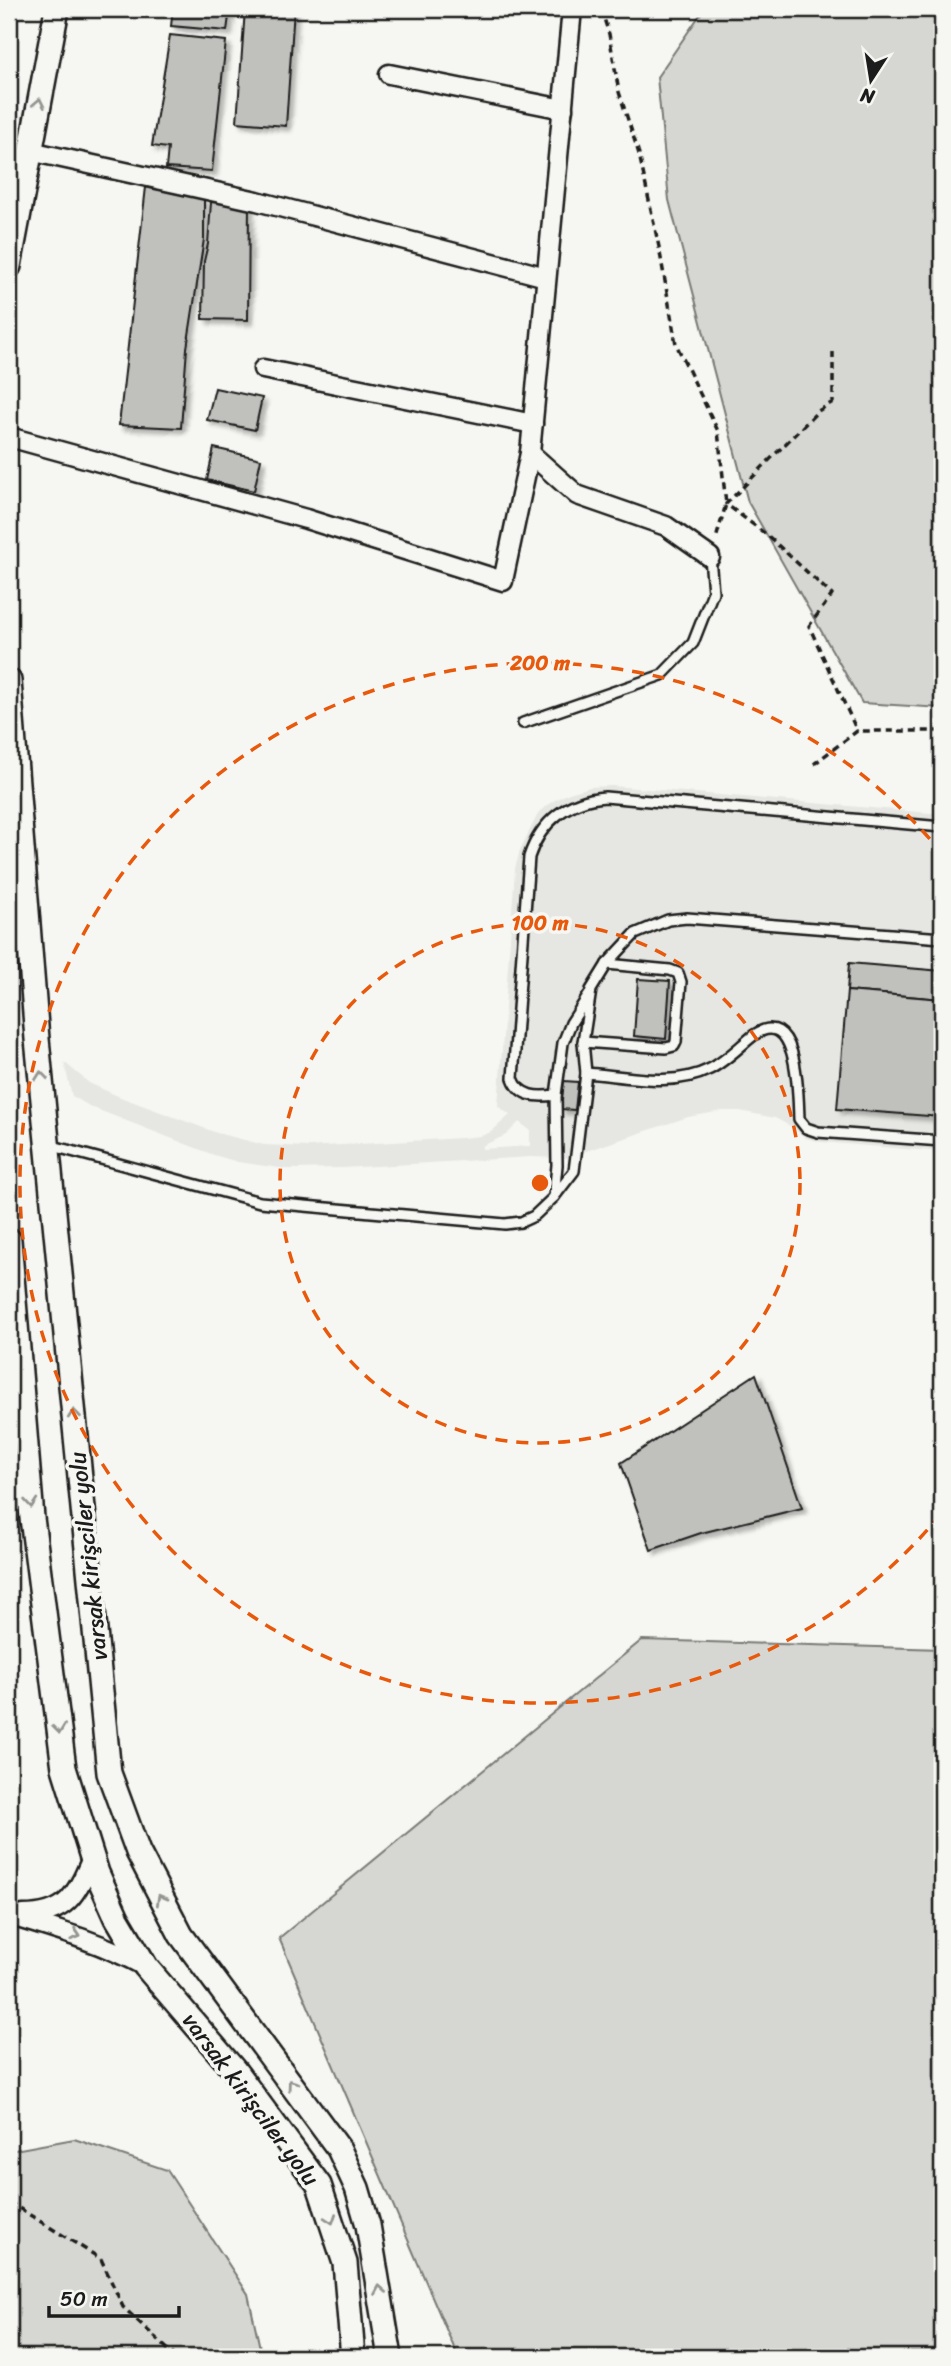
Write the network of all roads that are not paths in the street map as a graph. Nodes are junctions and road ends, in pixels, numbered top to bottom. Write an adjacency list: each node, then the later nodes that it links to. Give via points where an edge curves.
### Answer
1 (57, 9): 5 (street, one-way to 1)
2 (572, 9): 4 (street)
3 (389, 74): 4 (street)
4 (563, 109): 7 (street)
5 (30, 151): 6 (street); 7 (street, via 257,201)
6 (9, 266)
7 (547, 276): 9 (street)
8 (263, 369): 9 (street)
9 (533, 424): 11 (street)
10 (9, 437): 11 (street, via 306,519 503,581)
11 (530, 453): 12 (street, via 577,495 666,526)
12 (710, 557): 14 (lane, via 713,592 698,630 662,675)
13 (9, 681): 23 (street, varsak kirişciler yolu, one-way to 13)
14 (523, 723)
15 (942, 827): 21 (lane, via 605,797 563,810 544,826 529,857 513,1078 520,1091 530,1095)
16 (942, 938): 17 (lane, via 687,918 668,920 635,934)
17 (607, 964): 18 (lane); 19 (lane, via 678,974 676,1042 666,1048)
18 (591, 990): 19 (lane); 21 (lane, via 566,1033)
19 (583, 1042): 20 (lane)
20 (586, 1073): 22 (lane, via 686,1077 711,1069 754,1035 769,1029 784,1036 792,1047 799,1119 806,1128); 24 (lane, via 576,1161)
21 (556, 1095): 24 (lane)
22 (942, 1141)
23 (48, 1144): 24 (lane, via 260,1202 505,1224 534,1216); 30 (street, varsak kirişciler yolu, one-way to 23, via 368,2225 344,2159 181,1935 138,1852 109,1773)
24 (554, 1197)
25 (9, 1240): 26 (street, varsak kirişciler yolu, one-way to 26, via 32,1518 64,1768)
26 (92, 1858): 27 (street, via 77,1892 63,1907 38,1915); 28 (street, varsak kirişciler yolu, via 117,1918)
27 (10, 1915): 28 (street, one-way to 28, via 83,1937)
28 (146, 1967): 29 (street, varsak kirişciler yolu, one-way to 29, via 235,2071 319,2185 345,2263)
29 (353, 2357)
30 (390, 2357)

